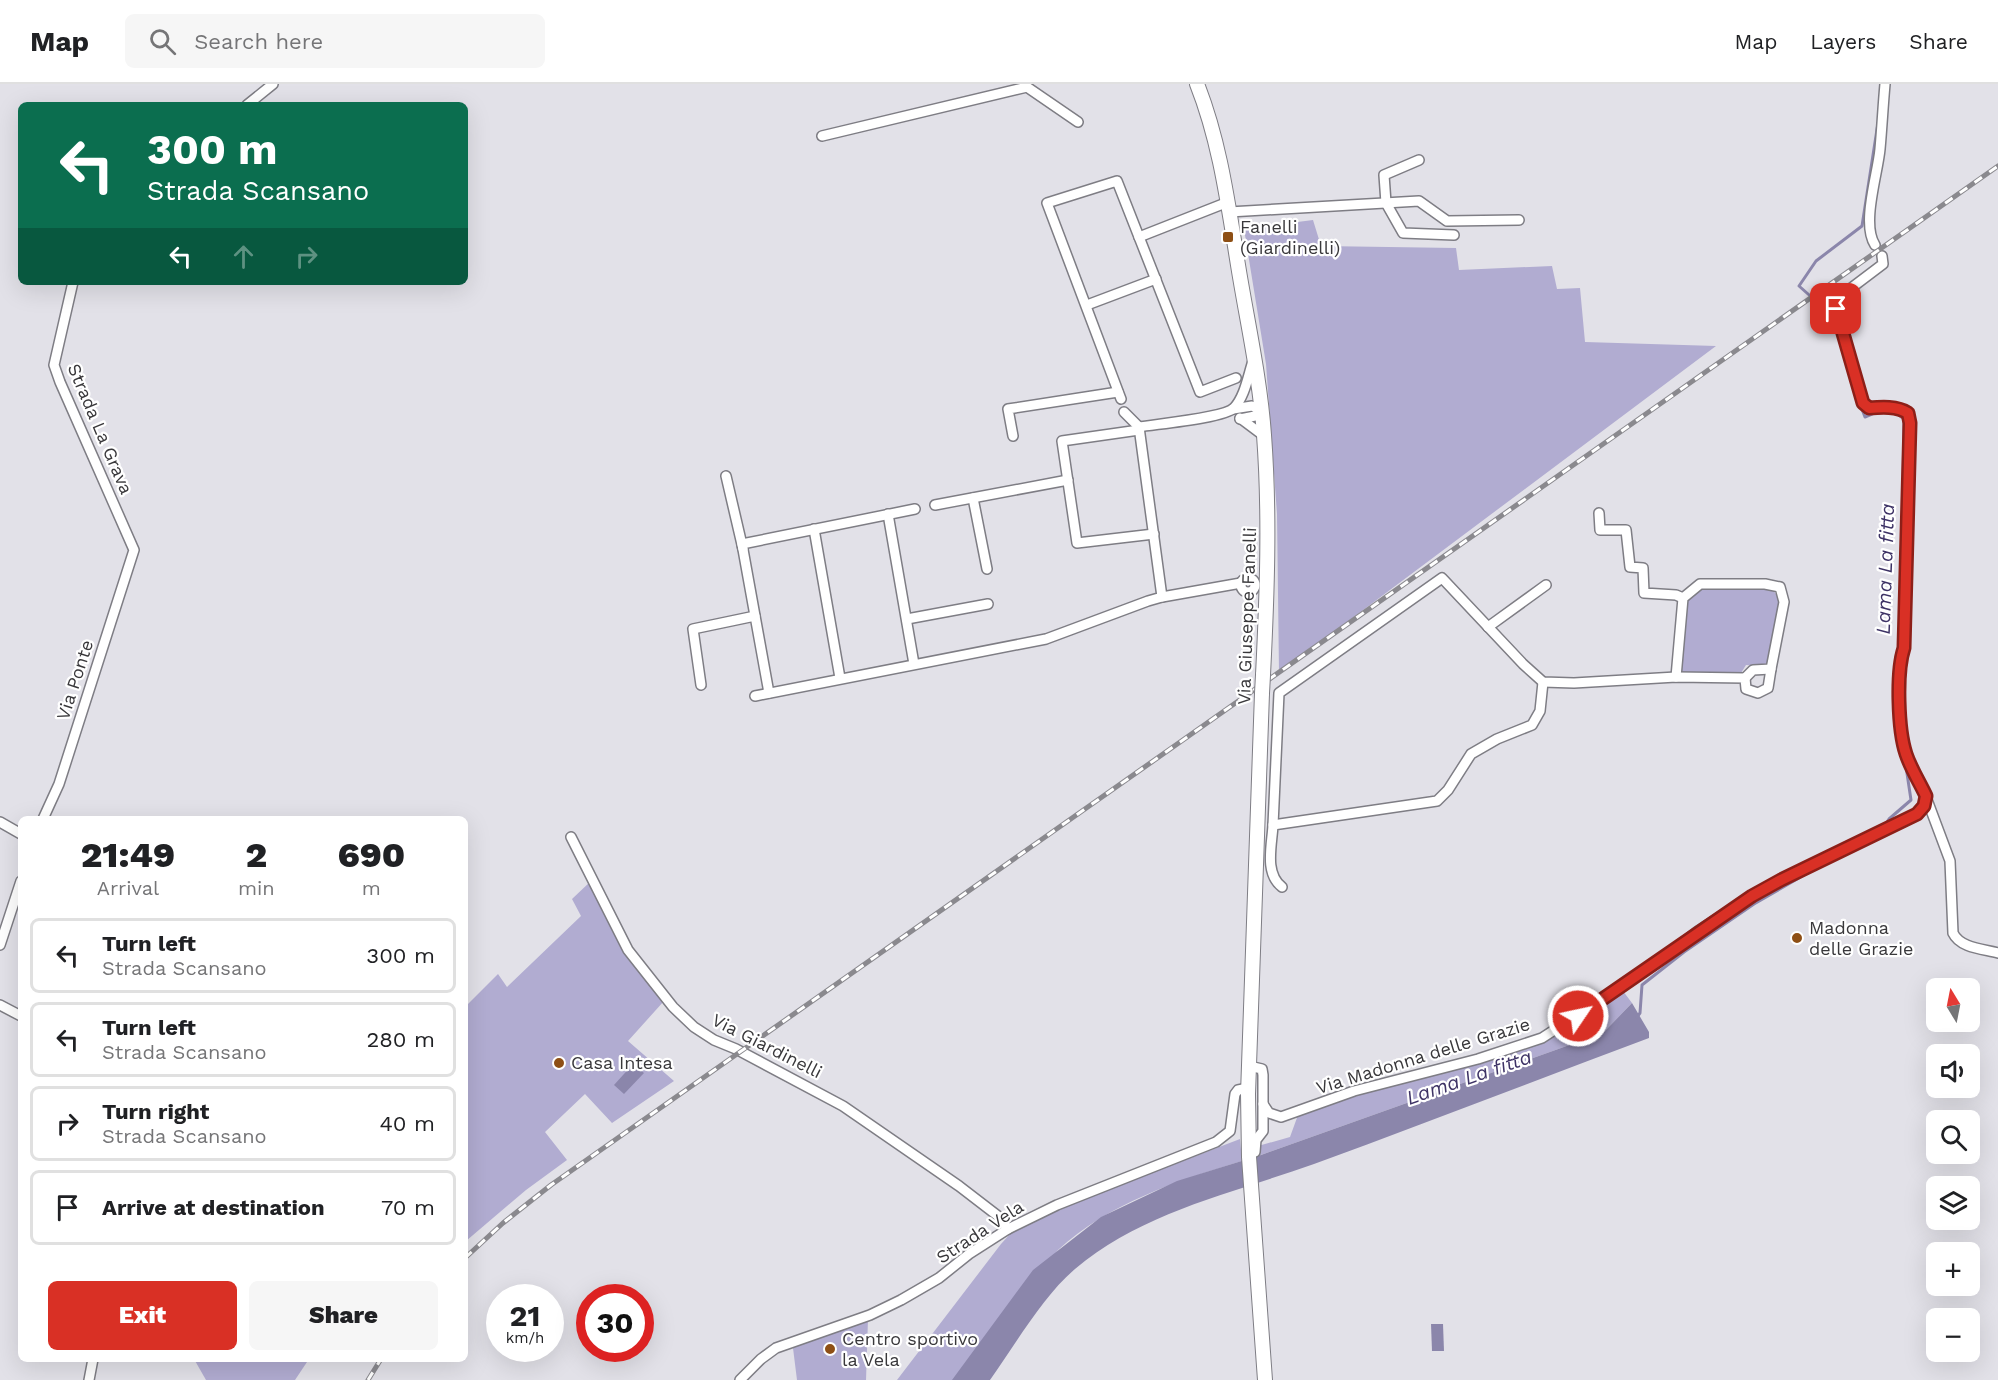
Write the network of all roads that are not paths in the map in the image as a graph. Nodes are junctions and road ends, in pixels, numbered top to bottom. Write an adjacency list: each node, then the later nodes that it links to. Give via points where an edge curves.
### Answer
1 (273, 84): 4 (street)
2 (1197, 84): 9 (main road, Via Giuseppe Fanelli, via 1217,148)
3 (1885, 84): 13 (street, via 1870,217 1870,236)
4 (251, 102)
5 (1078, 122): 6 (street, via 1027,87)
6 (822, 136)
7 (1419, 160): 8 (street, via 1384,176)
8 (1386, 203): 9 (street); 10 (street, via 1419,201 1447,221); 11 (street, via 1403,233)
9 (1229, 207): 12 (street); 18 (main road, Via Giuseppe Fanelli)
10 (1519, 220)
11 (1454, 235)
12 (1139, 237): 15 (street); 17 (street, via 1117,181 1047,203)
13 (1875, 245)
14 (1882, 256): 57 (street, via 1882,264 1842,295 1837,314 1863,403 1869,408 1903,410 1910,423 1899,705 1907,756)
15 (1156, 279): 17 (street); 19 (street, via 1200,392)
16 (73, 285): 38 (street, Strada La Grava, via 54,365)
17 (1087, 305): 26 (street, via 1120,395 1008,409)
18 (1253, 361): 20 (street, via 1241,398); 21 (main road, Via Giuseppe Fanelli)
19 (1236, 378)
20 (1233, 409): 21 (street, via 1252,406); 23 (street)
21 (1262, 411): 24 (street); 27 (main road, Via Giuseppe Fanelli)
22 (1124, 412): 25 (street)
23 (1220, 415): 24 (street); 25 (street)
24 (1240, 418): 27 (street)
25 (1139, 428): 29 (street, via 1062,441); 36 (street)
26 (1013, 436)
27 (1264, 436): 71 (main road, Via Giuseppe Fanelli, bridge, via 1268,571)
28 (726, 476): 37 (street)
29 (1068, 480): 30 (street); 36 (street, via 1077,543)
30 (973, 498): 31 (street); 39 (street)
31 (935, 505)
32 (915, 509): 34 (street)
33 (1599, 513): 43 (street, via 1600,530 1626,530 1630,567 1643,568 1644,593)
34 (888, 514): 35 (street); 46 (street)
35 (814, 529): 37 (street); 51 (street)
36 (1154, 534): 42 (street)
37 (742, 544): 45 (street); 55 (street)
38 (134, 550): 58 (street, Via Ponte)
39 (987, 569)
40 (1241, 583): 42 (street)
41 (1546, 585): 47 (street)
42 (1162, 597): 48 (street, via 1049,638)
43 (1683, 598): 49 (street, via 1700,584 1780,587 1784,602); 50 (street)
44 (988, 604): 46 (street)
45 (755, 616): 54 (street, via 693,629); 55 (street)
46 (907, 619): 48 (street)
47 (1488, 627): 53 (street); 61 (street, via 1442,578 1279,693)
48 (914, 664): 51 (street)
49 (1771, 669): 52 (street, via 1753,669); 52 (street, via 1768,688 1758,693 1746,689)
50 (1676, 677): 52 (street); 53 (street)
51 (840, 678): 55 (street)
52 (1744, 678)
53 (1543, 681): 61 (street, via 1540,711 1532,725 1471,754 1437,801)
54 (701, 685)
55 (769, 693): 56 (street)
56 (755, 696)
57 (1926, 796): 59 (street, via 1921,810); 62 (street)
58 (45, 816)
59 (1911, 817): 62 (street, via 1927,818); 73 (street, Via Madonna delle Grazie, via 1752,896 1542,1038 1478,1059 1354,1090 1281,1117 1269,1113)
60 (0, 822): 63 (street)
61 (1273, 825): 65 (street, via 1271,872)
62 (1937, 827): 68 (street, via 1950,861 1953,933 1964,944)
63 (18, 832)
64 (572, 837): 75 (street, Via Giardinelli, via 628,950 672,1007 694,1027 843,1106 959,1186 998,1216)
65 (1282, 887)
66 (18, 889): 67 (street)
67 (0, 945)
68 (1998, 953)
69 (0, 1005): 70 (street)
70 (18, 1014)
71 (1249, 1066): 72 (main road, Via Giuseppe Fanelli); 73 (street, via 1262,1069)
72 (1248, 1088): 74 (main road, Via Giuseppe Fanelli); 75 (street, Strada Vela, via 1235,1094 1230,1131 1222,1139 1057,1205)
73 (1263, 1104): 74 (street, via 1263,1131)
74 (1249, 1157): 79 (main road, Via Giuseppe Fanelli)
75 (1008, 1229): 78 (street, Strada Vela, via 902,1300 776,1348)
76 (92, 1362): 77 (street)
77 (88, 1380)
78 (740, 1380)
79 (1265, 1380)

